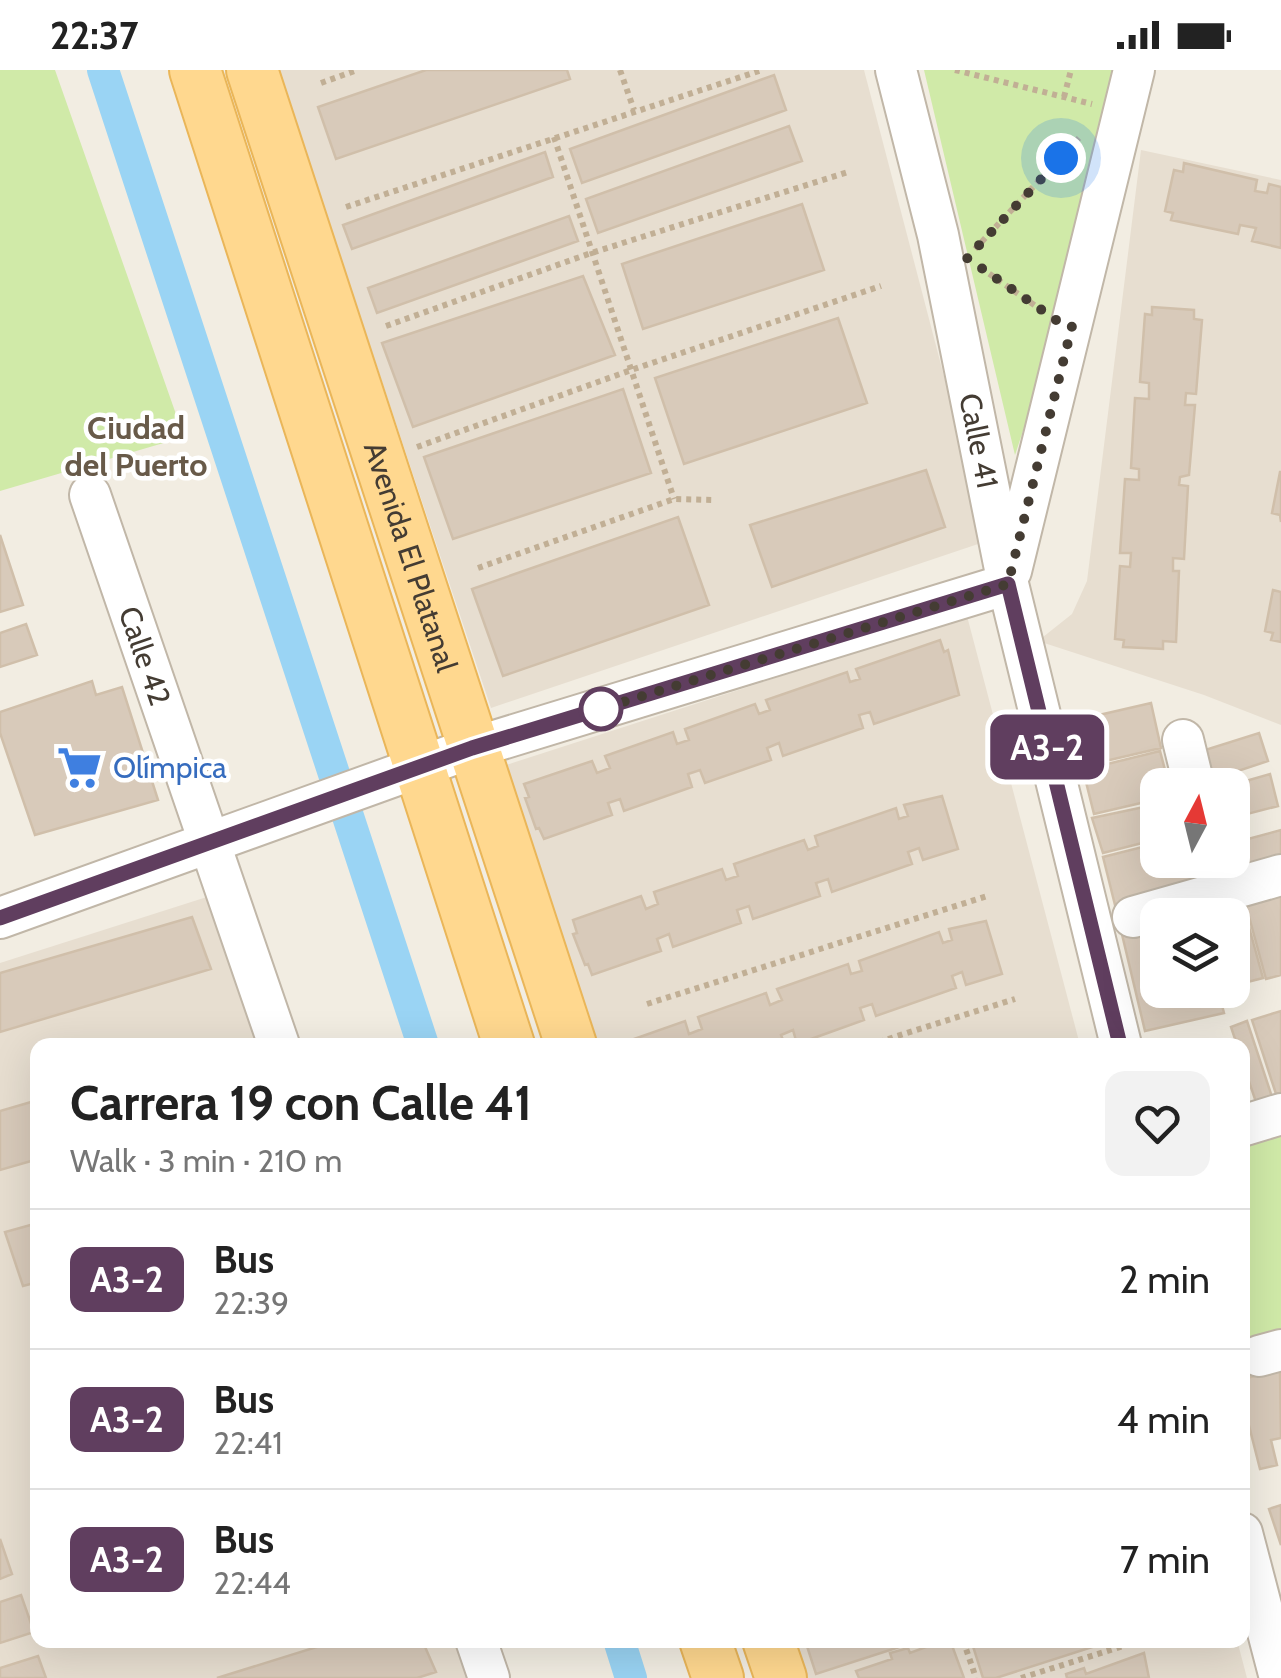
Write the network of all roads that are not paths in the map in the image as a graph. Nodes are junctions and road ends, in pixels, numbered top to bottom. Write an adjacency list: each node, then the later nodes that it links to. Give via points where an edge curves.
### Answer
1 (195, 70): 10 (main road, Avenida El Platanal)
2 (252, 70): 8 (main road, Avenida El Platanal)
3 (896, 70): 6 (street, Calle 41, via 938,235)
4 (1134, 70): 6 (street, via 1116,109 1072,326)
5 (90, 494): 11 (street, Calle 42)
6 (1008, 584): 8 (street); 20 (street, Calle 41)
7 (1183, 740): 9 (street)
8 (472, 748): 10 (street); 19 (main road, Avenida El Platanal)
9 (1190, 768)
10 (406, 773): 11 (street); 18 (main road, Avenida El Platanal)
11 (212, 842): 16 (street); 17 (street, Calle 42)
12 (1250, 875): 13 (street)
13 (1281, 875)
14 (1212, 878): 15 (street)
15 (1133, 917)
16 (0, 918)
17 (277, 1038)
18 (506, 1038)
19 (569, 1038)
20 (1118, 1038)
21 (1281, 1114): 22 (street)
22 (1250, 1124)
23 (1250, 1564): 30 (street)
24 (479, 1648): 27 (street)
25 (708, 1648): 28 (main road)
26 (771, 1648): 29 (main road)
27 (489, 1678)
28 (718, 1678)
29 (781, 1678)
30 (1280, 1678)

